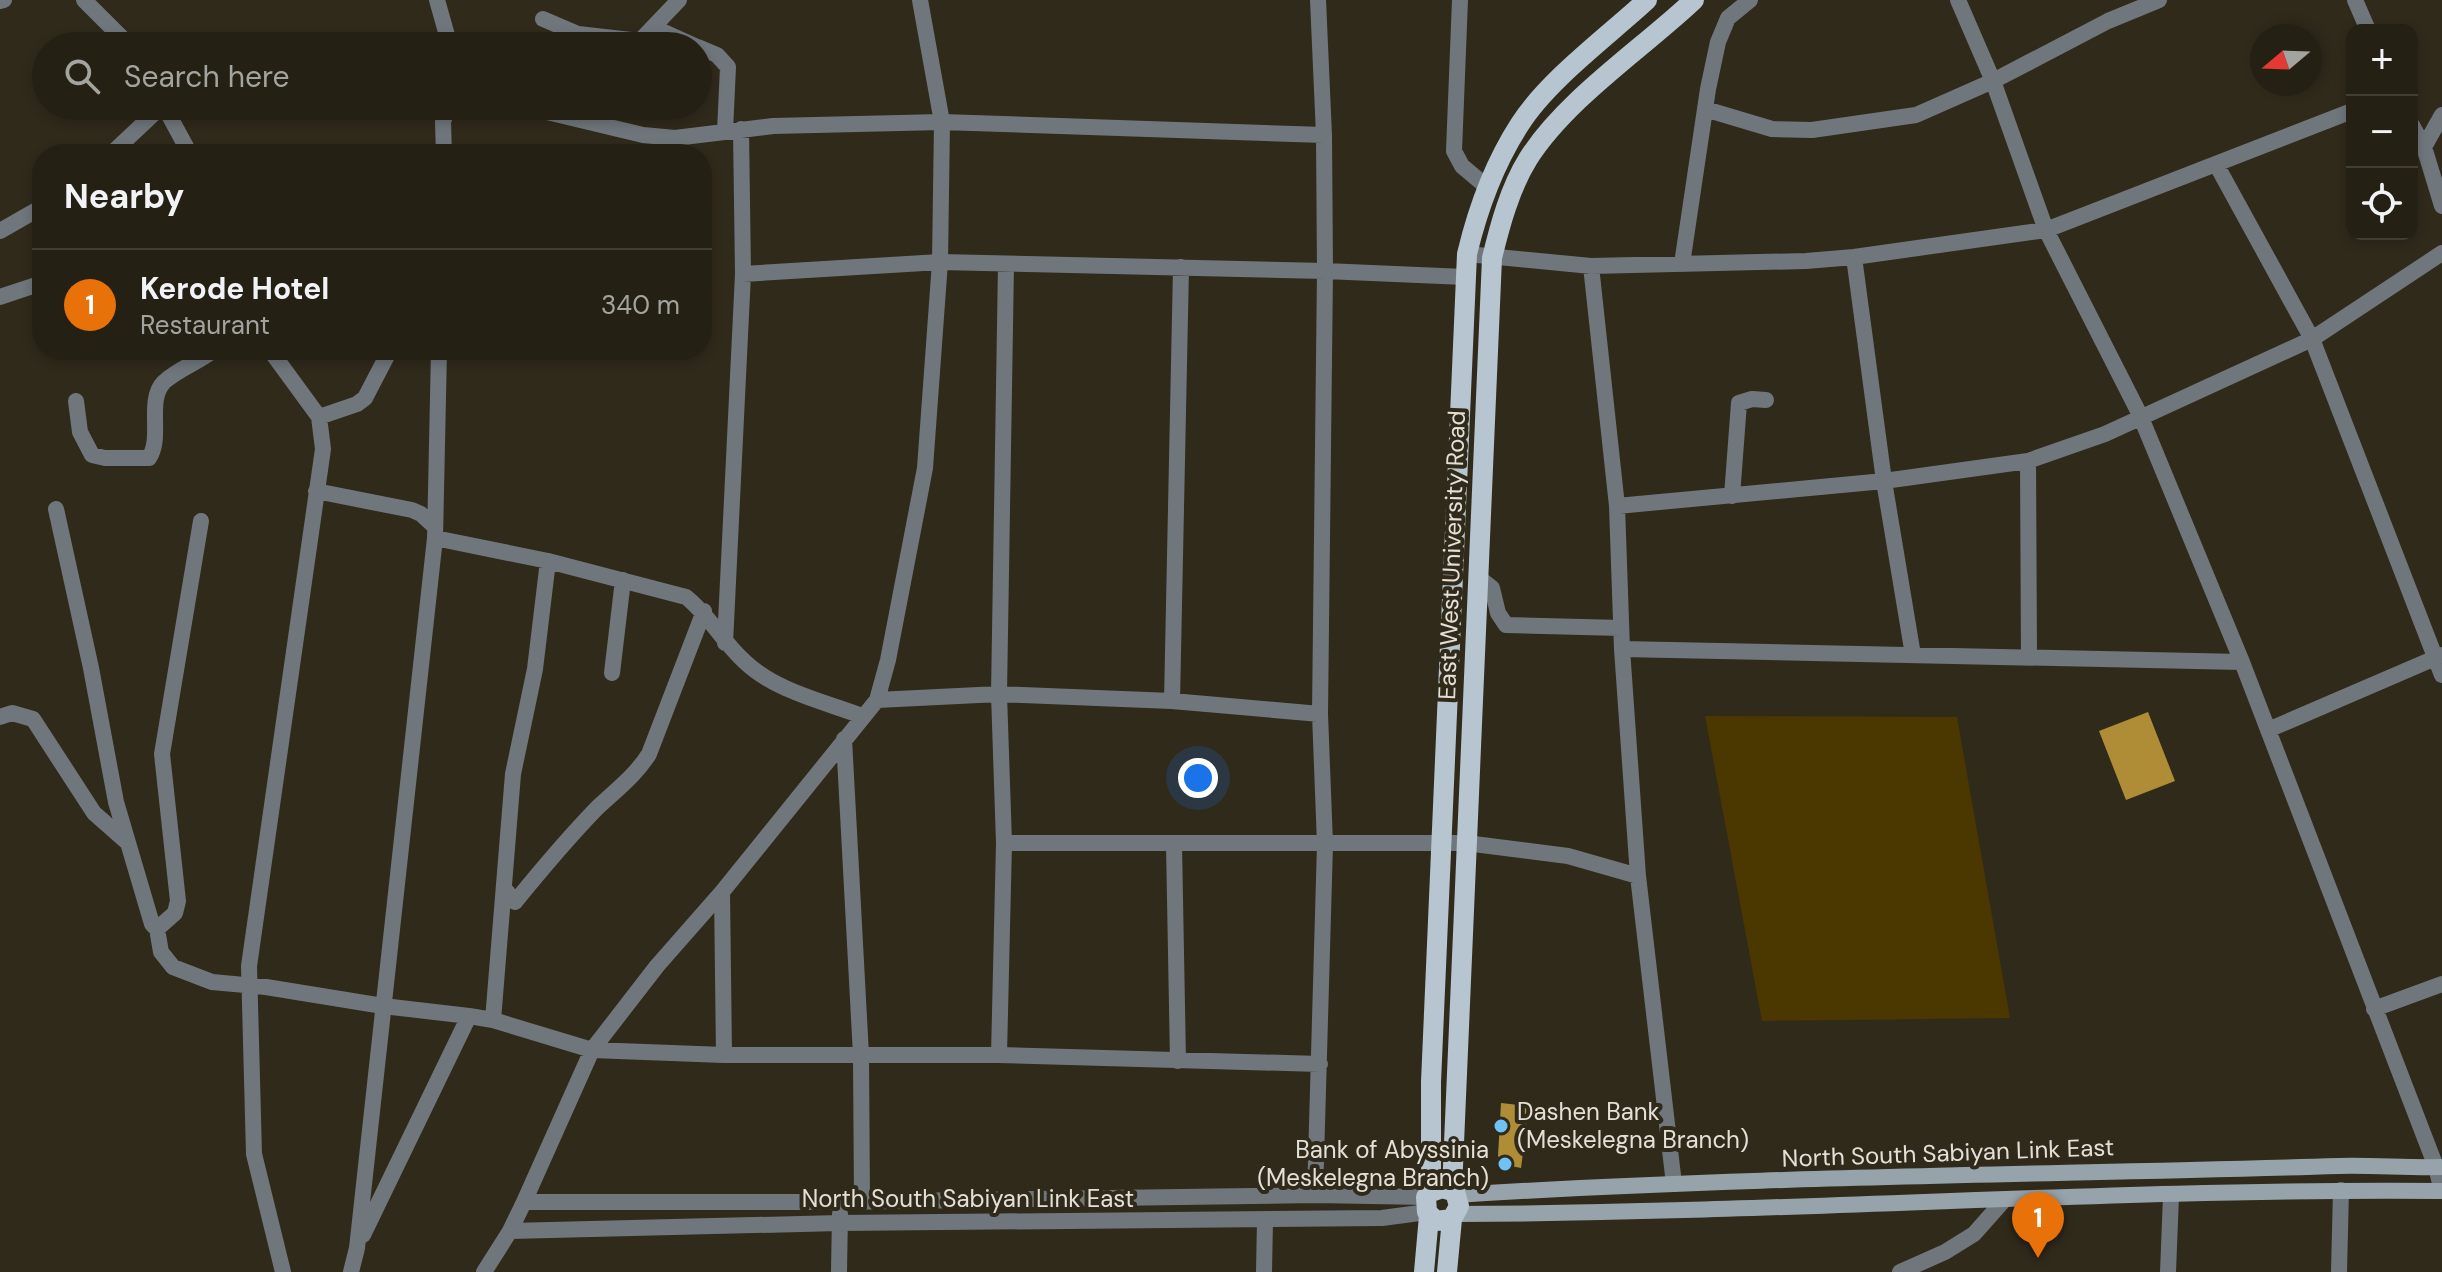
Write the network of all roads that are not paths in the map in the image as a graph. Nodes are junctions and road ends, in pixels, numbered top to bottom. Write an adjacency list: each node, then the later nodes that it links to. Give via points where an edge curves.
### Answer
1 (84, 0): 16 (street)
2 (437, 0): 17 (street)
3 (679, 0): 15 (street)
4 (920, 0): 31 (street)
5 (1318, 0): 33 (street)
6 (1460, 0): 40 (street, via 1454,151 1462,166)
7 (1694, 0): 48 (main road, East West University Road, via 1545,137 1527,160)
8 (1750, 0): 23 (street, via 1728,18 1718,42)
9 (1958, 0): 22 (street)
10 (2159, 0): 22 (street)
11 (2355, 0): 14 (street)
12 (1645, 1): 40 (main road, East West University Road, via 1562,76 1521,123)
13 (543, 19): 18 (street)
14 (2365, 24)
15 (655, 28): 19 (street); 20 (street)
16 (116, 32)
17 (446, 32)
18 (573, 32)
19 (651, 32)
20 (664, 32)
21 (712, 53): 32 (street, via 728,67)
22 (1993, 81): 23 (street, via 1916,115 1812,130 1772,129); 43 (street)
23 (1705, 109): 50 (street)
24 (2346, 113): 39 (street)
25 (2442, 115): 38 (street)
26 (148, 120): 35 (street)
27 (171, 120): 36 (street)
28 (444, 120): 37 (street)
29 (573, 120): 30 (street)
30 (580, 122): 32 (street, via 675,138)
31 (942, 122): 32 (street); 33 (street); 49 (street)
32 (733, 130): 55 (street)
33 (1324, 135): 54 (street)
34 (2418, 136): 38 (street)
35 (122, 144)
36 (184, 144)
37 (444, 144)
38 (2424, 147): 41 (street)
39 (2216, 164): 43 (street); 59 (street)
40 (1487, 187): 46 (main road, East West University Road)
41 (2442, 206)
42 (32, 213): 44 (street)
43 (2046, 230): 47 (street); 66 (street)
44 (0, 231)
45 (2442, 253): 59 (street)
46 (1467, 254): 48 (street); 56 (main road, East West University Road)
47 (1854, 257): 50 (street); 69 (street)
48 (1492, 258): 52 (street); 77 (main road, East West University Road)
49 (940, 262): 51 (street); 55 (street); 90 (street, via 925,468)
50 (1682, 264): 52 (street)
51 (1006, 265): 53 (street); 89 (street)
52 (1591, 266): 72 (street)
53 (1181, 267): 54 (street); 91 (street)
54 (1325, 271): 56 (street); 92 (street)
55 (743, 274): 81 (street)
56 (1465, 277): 99 (main road, East West University Road)
57 (32, 286): 58 (street)
58 (0, 297)
59 (2312, 339): 66 (street); 85 (street)
60 (199, 360): 65 (street, via 163,383 149,458 92,455 80,432)
61 (277, 360): 67 (street)
62 (385, 360): 67 (street, via 365,398)
63 (439, 360): 75 (street)
64 (1766, 400): 71 (street, via 1739,403)
65 (76, 401)
66 (2140, 415): 68 (street, via 2105,434); 86 (street)
67 (319, 417): 70 (street, via 323,449)
68 (2028, 461): 69 (street); 84 (street)
69 (1884, 481): 71 (street); 83 (street)
70 (316, 491): 75 (street, via 412,510); 108 (street)
71 (1732, 496): 72 (street)
72 (1617, 506): 80 (street)
73 (56, 509): 97 (street)
74 (201, 521): 106 (street, via 162,754 178,901 175,913)
75 (435, 533): 76 (street); 109 (street)
76 (548, 561): 78 (street); 104 (street, via 535,669 513,774)
77 (1478, 577): 80 (street, via 1492,588 1506,625); 100 (main road, East West University Road)
78 (623, 580): 79 (street, via 686,597); 87 (street)
79 (704, 611): 81 (street); 104 (street, via 641,767 585,821 515,902)
80 (1621, 628): 82 (street)
81 (725, 643): 93 (street, via 768,681)
82 (1622, 649): 83 (street); 103 (street)
83 (1913, 655): 84 (street)
84 (2029, 657): 86 (street)
85 (2439, 657): 88 (street); 95 (street)
86 (2242, 662): 95 (street)
87 (612, 673)
88 (2442, 675)
89 (999, 694): 90 (street); 91 (street); 98 (street)
90 (877, 700): 93 (street)
91 (1172, 701): 92 (street)
92 (1320, 714): 102 (street)
93 (862, 716): 96 (street)
94 (0, 717): 97 (street, via 12,713 33,719 94,813)
95 (2268, 730): 110 (street)
96 (844, 739): 105 (street); 115 (street)
97 (128, 843): 106 (street)
98 (1004, 843): 101 (street); 116 (street)
99 (1441, 843): 100 (street); 102 (street); 131 (main road, East West University Road)
100 (1466, 843): 103 (street, via 1568,856); 132 (main road, East West University Road)
101 (1174, 844): 102 (street); 117 (street)
102 (1325, 844): 118 (street)
103 (1638, 876): 121 (street)
104 (504, 888): 112 (street)
105 (722, 892): 113 (street); 114 (street)
106 (157, 929): 108 (street, via 161,952 173,967 212,982)
107 (2442, 984): 110 (street)
108 (250, 986): 109 (street); 137 (street, via 254,1154)
109 (383, 1006): 111 (street); 136 (street)
110 (2374, 1009): 119 (street)
111 (469, 1016): 112 (street); 136 (street)
112 (493, 1020): 113 (street)
113 (592, 1050): 114 (street); 129 (street)
114 (724, 1055): 115 (street)
115 (861, 1055): 116 (street); 128 (street)
116 (999, 1055): 117 (street)
117 (1178, 1061): 118 (street)
118 (1320, 1064): 124 (street)
119 (2439, 1167): 120 (main road, North South Sabiyan Link East); 123 (street)
120 (2090, 1172): 121 (main road, North South Sabiyan Link East); 126 (main road)
121 (1674, 1184): 132 (main road, North South Sabiyan Link East)
122 (2341, 1190): 123 (main road, North South Sabiyan Link East); 125 (main road, North South Sabiyan Link East); 146 (street)
123 (2442, 1191)
124 (1315, 1195): 128 (street, North South Sabiyan Link East); 131 (street, North South Sabiyan Link East)
125 (2171, 1196): 126 (main road, North South Sabiyan Link East); 145 (street)
126 (2090, 1197): 127 (main road, North South Sabiyan Link East)
127 (2005, 1199): 132 (main road, North South Sabiyan Link East, via 1584,1214); 144 (street, via 1974,1234)
128 (862, 1201): 130 (street, North South Sabiyan Link East)
129 (524, 1202): 130 (street, North South Sabiyan Link East); 135 (street)
130 (840, 1202): 134 (street)
131 (1428, 1204): 132 (main road, via 1442,1188); 132 (main road, via 1440,1222); 133 (street, North South Sabiyan Link East, via 1382,1218); 142 (main road, East West University Road)
132 (1454, 1204): 143 (main road, East West University Road)
133 (1265, 1220): 134 (street, North South Sabiyan Link East); 141 (street)
134 (840, 1223): 135 (street, North South Sabiyan Link East); 140 (street)
135 (510, 1231): 139 (street)
136 (357, 1248): 138 (street)
137 (283, 1272)
138 (351, 1272)
139 (482, 1272)
140 (839, 1272)
141 (1264, 1272)
142 (1424, 1272)
143 (1447, 1272)
144 (1900, 1272)
145 (2168, 1272)
146 (2339, 1272)

